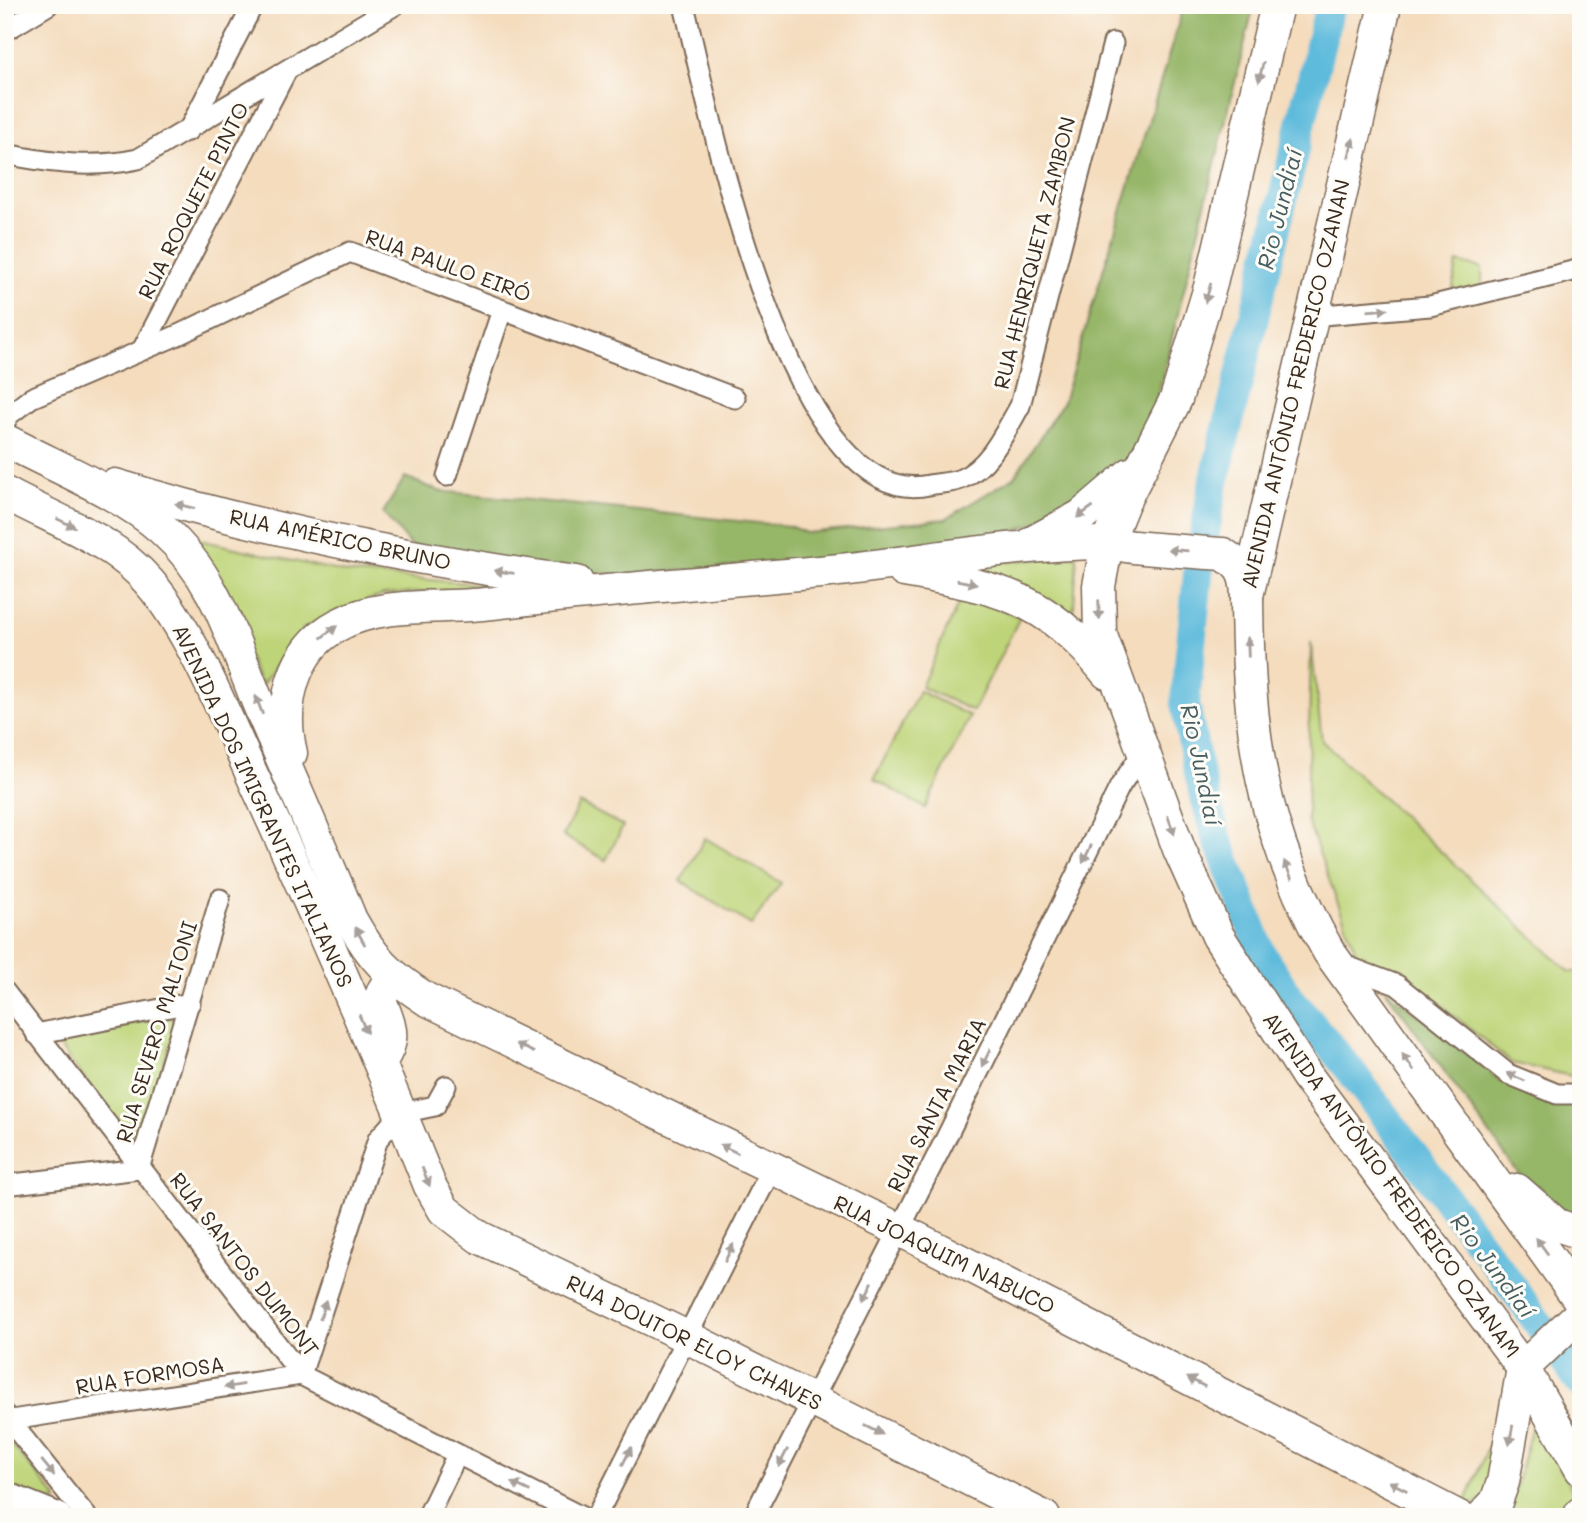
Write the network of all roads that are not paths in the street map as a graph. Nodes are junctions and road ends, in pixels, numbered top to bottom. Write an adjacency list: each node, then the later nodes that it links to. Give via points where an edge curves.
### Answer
1 (48, 5): 7 (street)
2 (253, 5): 10 (street)
3 (395, 5): 9 (street)
4 (684, 5): 8 (street, RUA HENRIQUETA ZAMBON, via 735,218 795,374 834,438 864,470 895,486 920,487 961,479 993,453 1020,406)
5 (1277, 5): 19 (main road, one-way to 19, via 1210,287 1176,399)
6 (1385, 5): 14 (main road, AVENIDA ANTÔNIO FREDERICO OZANAN, one-way to 6)
7 (5, 32)
8 (1113, 43)
9 (286, 73): 10 (street); 15 (street, RUA ROQUETE PINTO)
10 (187, 132): 11 (street, via 138,159 108,165 60,164)
11 (5, 154)
12 (1581, 269): 14 (street, one-way to 12, via 1430,306)
13 (502, 310): 15 (street, RUA PAULO EIRÓ, via 350,253); 16 (street, RUA PAULO EIRÓ); 21 (street)
14 (1311, 316): 28 (main road, AVENIDA ANTÔNIO FREDERICO OZANAN)
15 (142, 350): 17 (street, RUA PAULO EIRÓ, via 31,398)
16 (735, 398)
17 (5, 422)
18 (19, 447): 20 (main road, AVENIDA DOS IMIGRANTES ITALIANOS); 22 (main road, via 35,471 21,484)
19 (1152, 449): 24 (main road, AVENIDA ANTÔNIO FREDERICO OZANAM, via 1123,503); 25 (main road, one-way to 25, via 1122,484 1081,516)
20 (66, 469): 27 (main road, RUA AMÉRICO BRUNO, one-way to 20, via 393,555 178,504); 31 (main road, AVENIDA DOS IMIGRANTES ITALIANOS, one-way to 20, via 202,572 160,527)
21 (447, 476)
22 (5, 480)
23 (5, 493): 33 (main road, AVENIDA DOS IMIGRANTES ITALIANOS, one-way to 33, via 112,550 147,579 167,604)
24 (1119, 545): 25 (main road); 28 (main road, one-way to 24, via 1246,574 1223,554); 29 (main road, AVENIDA ANTÔNIO FREDERICO OZANAM, one-way to 29, via 1099,586 1100,633)
25 (1026, 546): 26 (main road)
26 (875, 566): 27 (main road); 29 (main road, one-way to 29, via 1015,595 1084,644)
27 (620, 587): 31 (main road, one-way to 27, via 285,727 291,685 304,657 335,626 372,612)
28 (1247, 596): 34 (main road, AVENIDA ANTÔNIO FREDERICO OZANAN, one-way to 28, via 1284,864 1259,774)
29 (1121, 691): 30 (main road, AVENIDA ANTÔNIO FREDERICO OZANAM)
30 (1143, 752): 48 (street, RUA SANTA MARIA, one-way to 48, via 1120,786); 52 (main road, AVENIDA ANTÔNIO FREDERICO OZANAM, one-way to 52, via 1218,936 1307,1076)
31 (294, 783): 35 (main road, AVENIDA DOS IMIGRANTES ITALIANOS, one-way to 31, via 366,947 351,920)
32 (220, 899): 38 (street, RUA SEVERO MALTONI)
33 (327, 938): 35 (main road, via 358,977 367,981); 40 (main road, AVENIDA DOS IMIGRANTES ITALIANOS, one-way to 40)
34 (1338, 963): 42 (street, one-way to 34, via 1558,1094 1508,1074 1398,985); 44 (main road, AVENIDA ANTÔNIO FREDERICO OZANAN, one-way to 34)
35 (390, 974): 37 (main road, AVENIDA DOS IMIGRANTES ITALIANOS); 40 (main road, via 380,999 392,1038)
36 (5, 992): 39 (street, RUA SANTOS DUMONT)
37 (426, 999): 46 (main road, RUA JOAQUIM NABUCO, one-way to 37)
38 (190, 1003): 39 (street); 45 (street, RUA SEVERO MALTONI)
39 (36, 1034): 45 (street, RUA SANTOS DUMONT)
40 (380, 1062): 43 (main road, AVENIDA DOS IMIGRANTES ITALIANOS)
41 (446, 1086): 43 (street, via 435,1106)
42 (1581, 1094)
43 (401, 1113): 51 (main road, RUA DOUTOR ELOY CHAVES, one-way to 51, via 430,1186 444,1210 460,1224 540,1268); 53 (street, one-way to 43, via 378,1139)
44 (1464, 1142): 49 (main road, via 1557,1225); 50 (main road, AVENIDA ANTÔNIO FREDERICO OZANAN, one-way to 44)
45 (139, 1169): 47 (street, RUA SEVERO MALTONI); 53 (street, RUA SANTOS DUMONT)
46 (771, 1170): 48 (main road, RUA JOAQUIM NABUCO); 51 (street, one-way to 46)
47 (5, 1185)
48 (899, 1230): 54 (street, RUA SANTA MARIA, one-way to 54); 66 (main road, RUA JOAQUIM NABUCO, one-way to 48)
49 (1581, 1233)
50 (1577, 1314): 52 (main road)
51 (687, 1337): 54 (main road, RUA DOUTOR ELOY CHAVES); 63 (street, one-way to 51)
52 (1526, 1365): 57 (main road, AVENIDA ANTÔNIO FREDERICO OZANAM); 67 (main road, one-way to 67, via 1503,1482 1496,1502)
53 (301, 1375): 55 (street, RUA FORMOSA, one-way to 55); 56 (street, RUA SANTOS DUMONT)
54 (813, 1399): 64 (street, RUA SANTA MARIA, one-way to 64); 65 (main road, RUA DOUTOR ELOY CHAVES, one-way to 65)
55 (7, 1419): 60 (street, one-way to 60)
56 (457, 1455): 61 (street); 62 (street, RUA SANTOS DUMONT, one-way to 56)
57 (1581, 1469)
58 (5, 1496): 59 (main road)
59 (41, 1514)
60 (87, 1517)
61 (427, 1517)
62 (582, 1517)
63 (596, 1517)
64 (753, 1517)
65 (1044, 1517)
66 (1459, 1517)
67 (1482, 1517)

